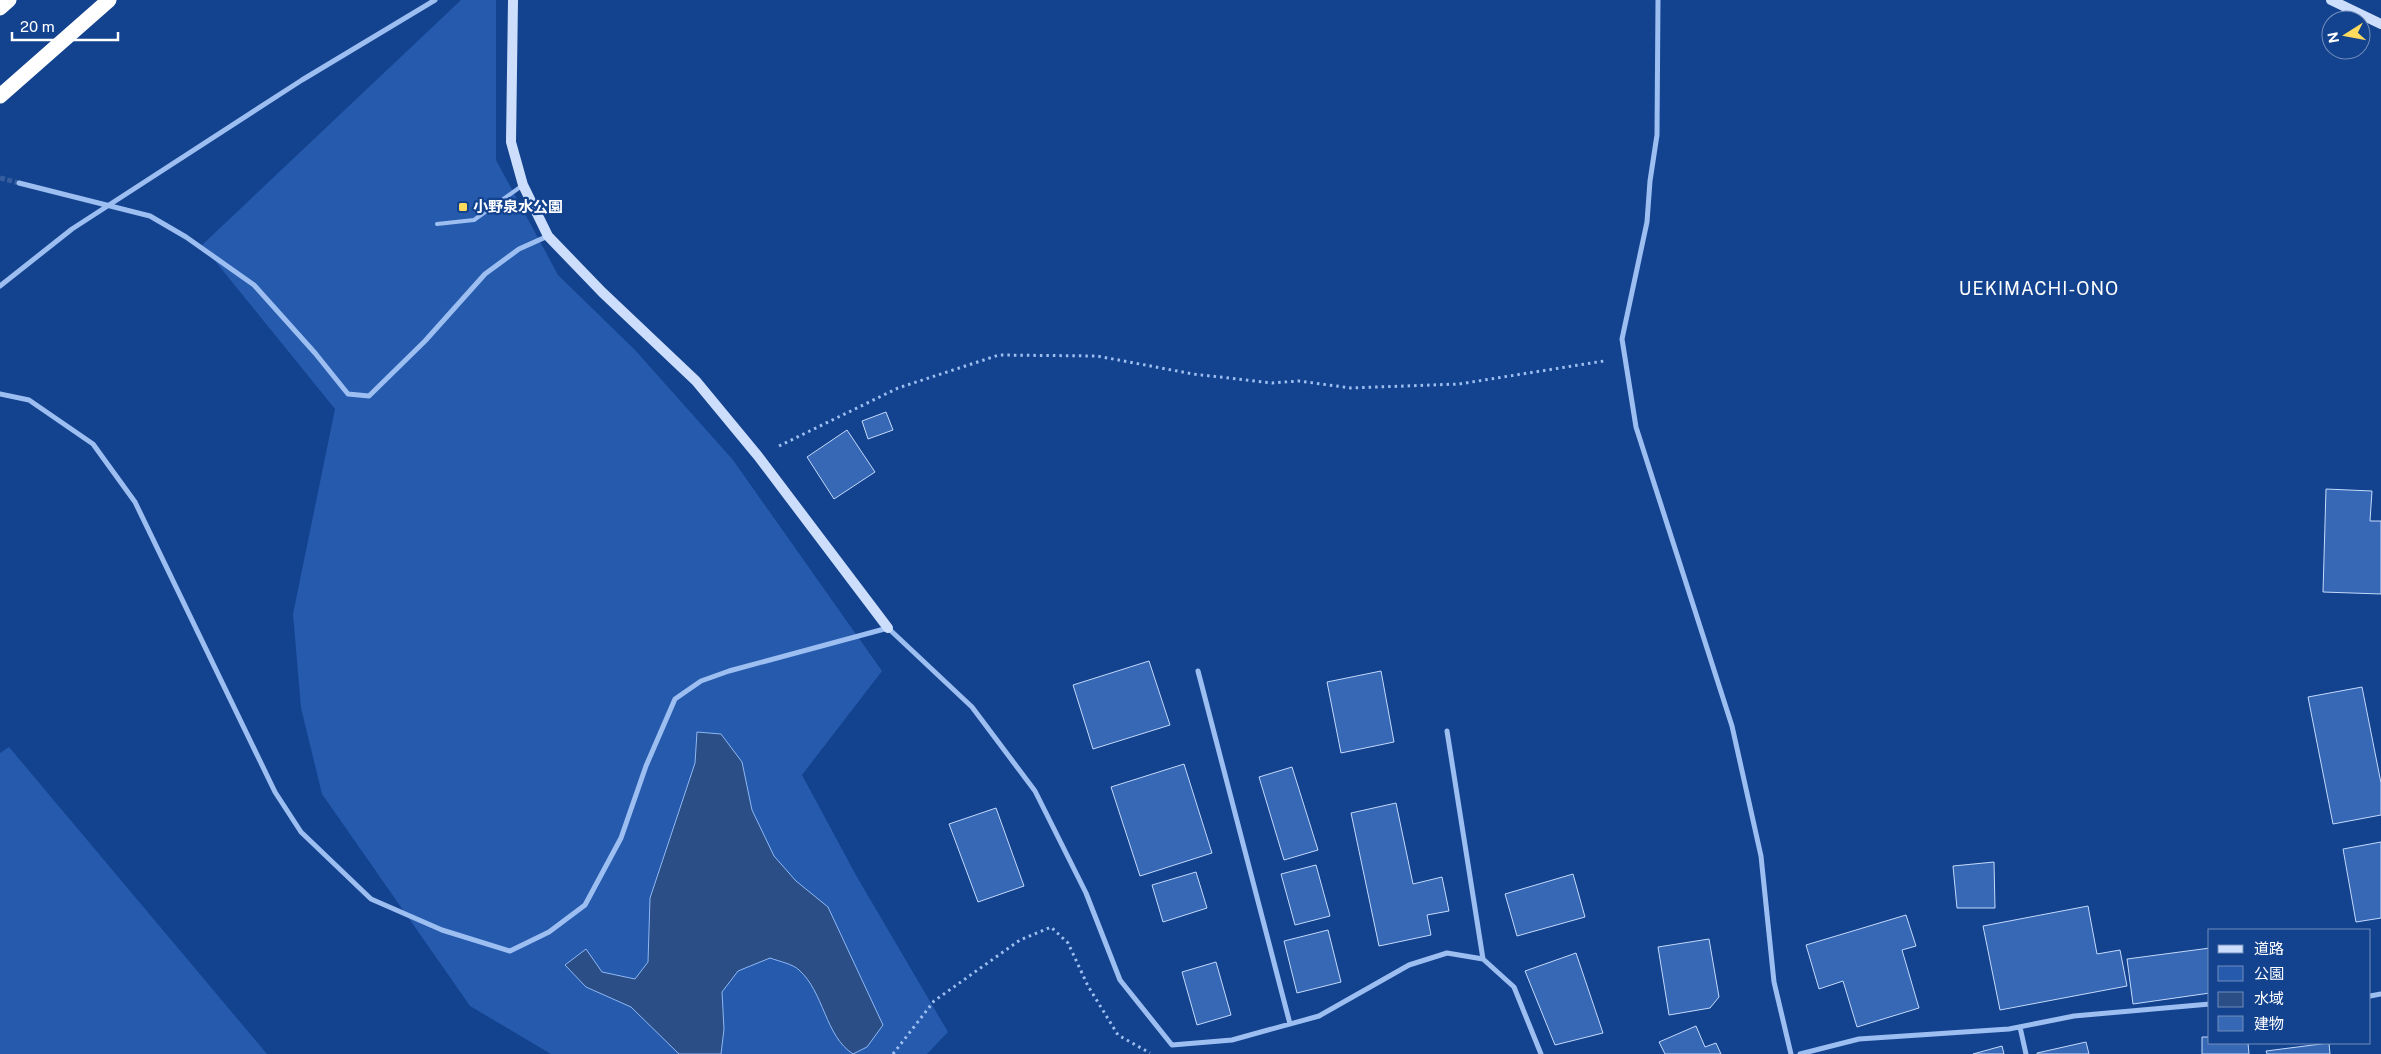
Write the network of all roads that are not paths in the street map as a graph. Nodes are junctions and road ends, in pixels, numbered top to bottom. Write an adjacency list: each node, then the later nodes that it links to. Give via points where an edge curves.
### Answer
1 (9, 0): 7 (highway)
2 (109, 0): 9 (highway)
3 (435, 0): 12 (street, via 302,80)
4 (512, 0): 11 (street, via 511,142)
5 (1658, 0): 25 (street, via 1657,135 1647,222 1622,339 1636,427 1732,726 1760,856 1774,982)
6 (2331, 0): 8 (street)
7 (0, 8)
8 (2381, 24)
9 (0, 96)
10 (19, 183): 12 (street)
11 (522, 185): 13 (lane, via 474,220); 14 (street)
12 (108, 206): 14 (street, via 150,216 186,236 254,285 348,394 369,396 425,341 485,274 519,249); 15 (street, via 72,229)
13 (437, 224)
14 (548, 236): 17 (street, via 696,382 758,456)
15 (0, 286)
16 (0, 394): 17 (street, via 29,400 93,444 135,502 271,785 301,832 371,899 442,930 510,951 549,932 585,905 621,838 646,766 675,699 701,681 729,671)
17 (888, 628): 22 (street, via 972,707 1035,791 1086,893 1120,980 1172,1045 1232,1040)
18 (1198, 671): 22 (street)
19 (1447, 731): 20 (street)
20 (1484, 959): 22 (street, via 1448,953 1409,966 1319,1016); 24 (street, via 1514,987)
21 (2208, 1004): 23 (street, via 2074,1016)
22 (1290, 1024)
23 (2020, 1027): 26 (street, via 1859,1039); 27 (street)
24 (1542, 1054)
25 (1791, 1054)
26 (1800, 1054)
27 (2026, 1054)

